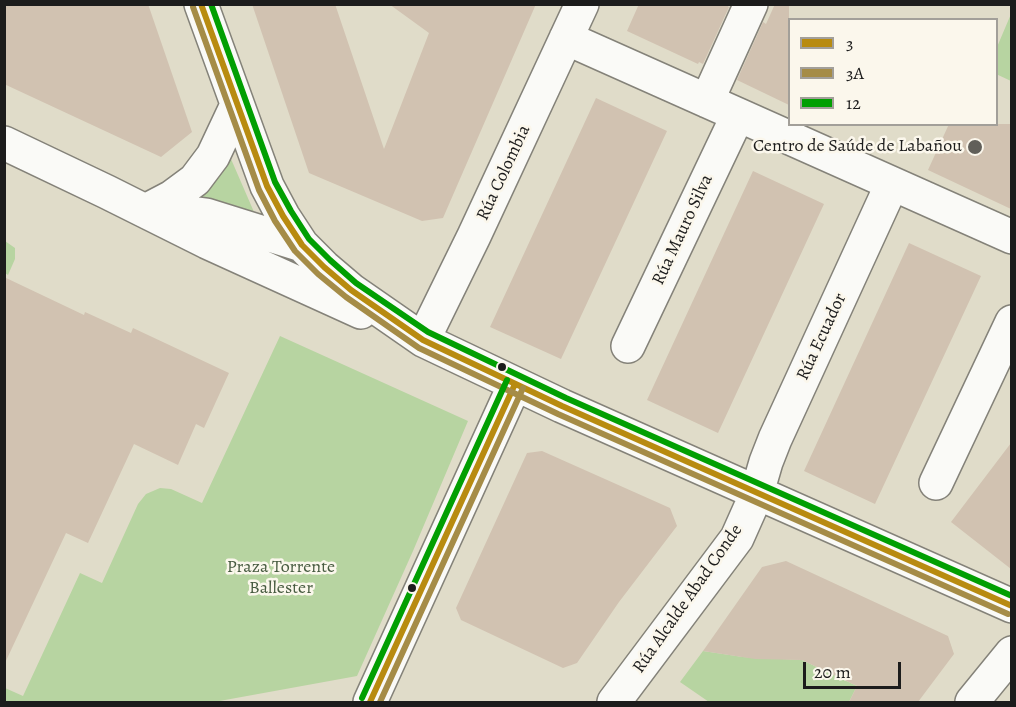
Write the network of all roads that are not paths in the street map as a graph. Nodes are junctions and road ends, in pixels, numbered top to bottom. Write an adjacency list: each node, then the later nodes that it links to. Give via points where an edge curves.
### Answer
1 (201, 4): 6 (street)
2 (582, 4): 4 (street, Rúa Colombia)
3 (751, 4): 5 (street)
4 (566, 38): 5 (street); 15 (street, Rúa Colombia)
5 (707, 101): 7 (street)
6 (237, 105): 10 (street, via 213,156 195,180 172,197); 13 (street, via 267,186)
7 (738, 114): 9 (street); 16 (street, Rúa Mauro Silva)
8 (4, 143): 10 (street)
9 (892, 184): 11 (street); 19 (street, Rúa Ecuador, via 775,439)
10 (143, 207): 12 (street); 13 (street, via 206,215)
11 (1011, 237)
12 (207, 242): 13 (street, via 246,249); 15 (street)
13 (302, 245): 15 (street, via 351,290)
14 (1011, 322): 18 (street)
15 (423, 340): 17 (street)
16 (628, 346)
17 (515, 384): 19 (street); 22 (street)
18 (936, 483)
19 (757, 493): 20 (street); 23 (street, Rúa Alcalde Abad Conde, via 737,538)
20 (1011, 606)
21 (1011, 653): 24 (street)
22 (370, 702)
23 (614, 702)
24 (972, 702)

